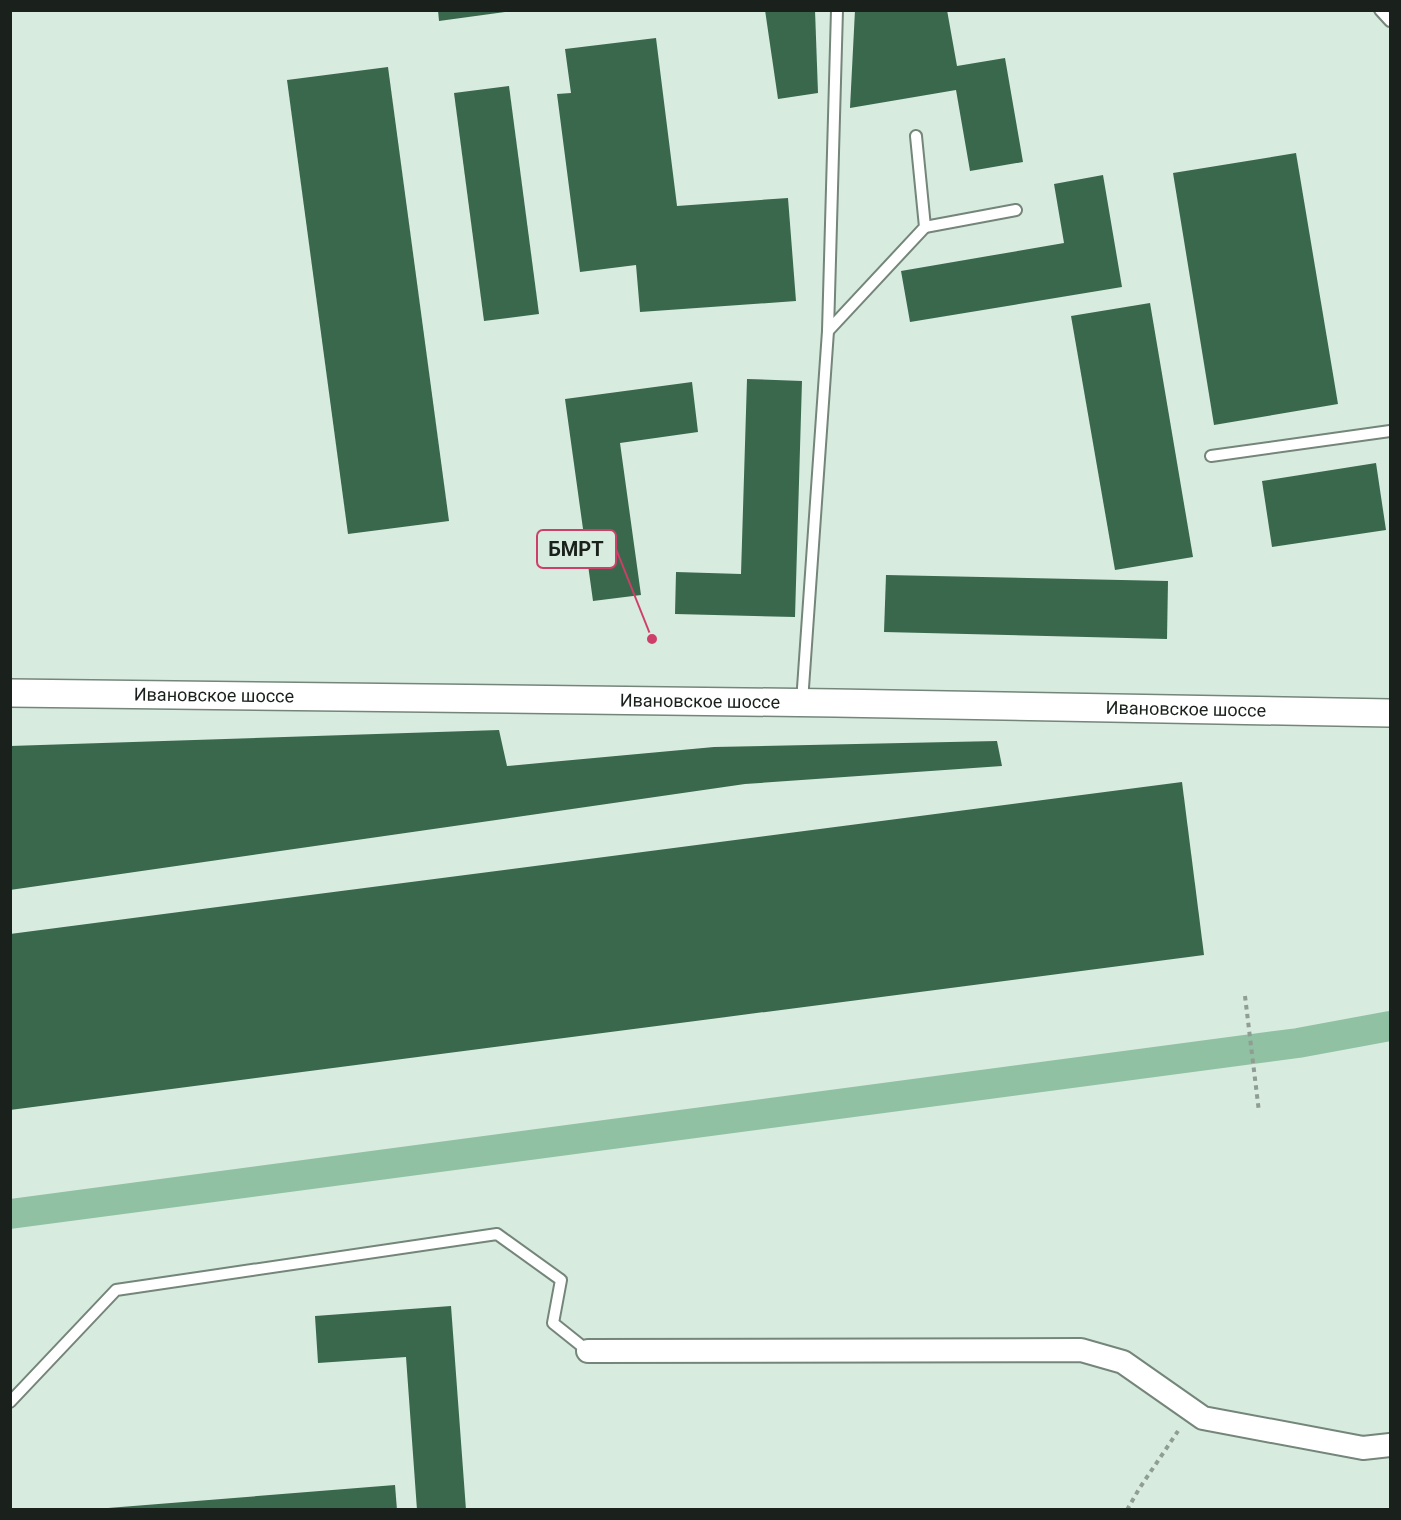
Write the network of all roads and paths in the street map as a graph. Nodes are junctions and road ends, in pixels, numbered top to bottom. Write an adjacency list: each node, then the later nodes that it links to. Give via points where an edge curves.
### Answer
1 (837, 10): 7 (lane)
2 (1380, 10): 3 (lane)
3 (1390, 21)
4 (916, 136): 6 (lane)
5 (1016, 210): 6 (lane)
6 (925, 227): 7 (lane)
7 (828, 332): 11 (lane)
8 (1390, 431): 9 (lane)
9 (1211, 456)
10 (10, 693): 11 (street, Ивановское шоссе)
11 (802, 702): 12 (street, Ивановское шоссе)
12 (1390, 713)
13 (1245, 996): 14 (path)
14 (1259, 1112)
15 (588, 1351): 16 (lane, via 553,1323 561,1280 497,1234 116,1290); 17 (street, via 1081,1350 1123,1362)
16 (10, 1402)
17 (1192, 1411): 18 (street, via 1203,1418 1363,1448); 19 (path)
18 (1390, 1445)
19 (1127, 1509)

